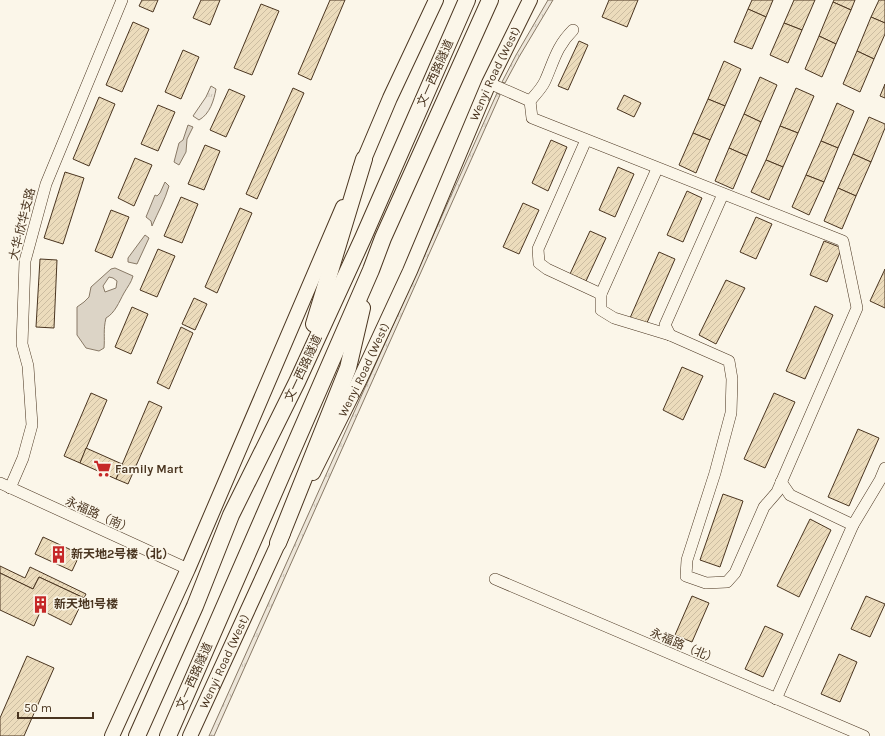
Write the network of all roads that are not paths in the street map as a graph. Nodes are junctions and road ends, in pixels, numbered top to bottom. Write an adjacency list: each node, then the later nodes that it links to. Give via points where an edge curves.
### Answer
1 (122, 0): 19 (street, 大华·欣华支路, via 46,184 25,261 22,344 28,366 32,425 22,458)
2 (436, 0): 10 (main road)
3 (468, 0): 16 (highway, 文一西路隧道)
4 (490, 0): 13 (highway, 文一西路隧道)
5 (530, 0): 7 (main road, Wenyi Road (West))
6 (573, 30): 8 (street, via 563,40 544,83)
7 (489, 83): 8 (street); 21 (main road, Wenyi Road (West), via 410,271)
8 (530, 101): 9 (street, via 532,118)
9 (586, 140): 11 (street); 14 (street, via 538,249 539,262 547,269)
10 (364, 159): 16 (highway); 22 (main road)
11 (658, 169): 12 (street); 14 (street)
12 (723, 194): 15 (street, via 665,325); 18 (street, via 843,241 857,308)
13 (371, 270): 21 (highway, via 348,368); 27 (highway, 文一西路隧道)
14 (601, 294): 15 (street, via 601,310 614,318)
15 (670, 335): 18 (street, via 729,361 732,379 731,413 687,560 686,576 706,583 727,582 735,573 764,507 777,492)
16 (297, 382): 26 (highway, 文一西路隧道, via 231,515 195,606)
17 (885, 468): 20 (street)
18 (781, 482): 20 (street, via 790,495)
19 (5, 486): 22 (street, 永福路（南）)
20 (853, 525): 24 (street)
21 (278, 543): 28 (main road, Wenyi Road (West))
22 (188, 569): 25 (main road)
23 (495, 579): 24 (street, 永福路（北）)
24 (776, 698): 29 (street, 永福路（北）)
25 (112, 736)
26 (137, 736)
27 (168, 736)
28 (190, 736)
29 (864, 736)

